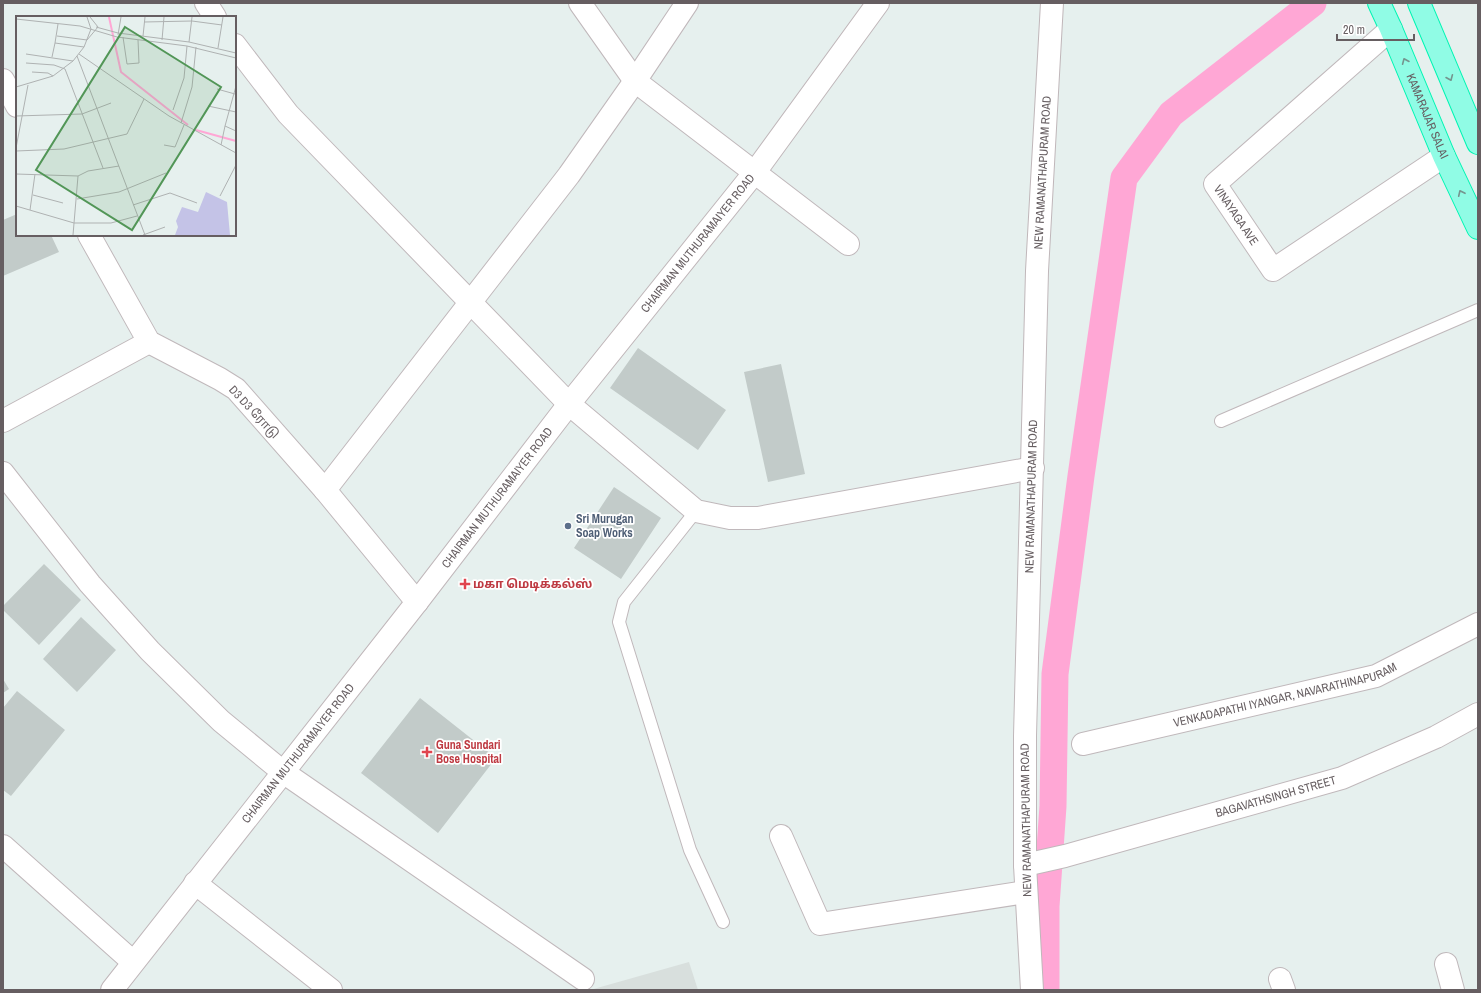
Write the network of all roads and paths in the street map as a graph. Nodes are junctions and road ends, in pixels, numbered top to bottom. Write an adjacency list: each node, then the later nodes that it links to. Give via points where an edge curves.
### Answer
1 (206, 3): 8 (street)
2 (580, 3): 12 (street)
3 (687, 3): 12 (street)
4 (878, 3): 16 (street, CHAIRMAN MUTHURAMAIYER ROAD)
5 (1052, 3): 26 (street, NEW RAMANATHAPURAM ROAD, via 1037,271)
6 (1379, 3): 9 (highway, KAMARAJAR SALAI)
7 (1419, 3): 14 (highway, one-way to 14)
8 (214, 16)
9 (1391, 29): 15 (highway, KAMARAJAR SALAI, one-way to 9); 15 (street, VINAYAGA AVE, via 1215,184 1273,270)
10 (236, 46): 20 (street, via 288,114)
11 (3, 80): 13 (street)
12 (635, 81): 16 (street); 20 (street, via 568,175)
13 (16, 104)
14 (1478, 143)
15 (1444, 156): 17 (highway, KAMARAJAR SALAI, one-way to 15)
16 (755, 172): 19 (street); 23 (street, CHAIRMAN MUTHURAMAIYER ROAD)
17 (1478, 228)
18 (90, 236): 22 (street)
19 (848, 244)
20 (471, 302): 23 (street); 28 (street)
21 (1478, 310): 25 (lane)
22 (149, 342): 24 (street); 28 (street, D3 D3 ரோடு, via 236,389)
23 (569, 404): 29 (street); 30 (street, CHAIRMAN MUTHURAMAIYER ROAD)
24 (3, 421)
25 (1221, 421)
26 (1033, 468): 29 (street, via 758,518 730,518); 37 (street, NEW RAMANATHAPURAM ROAD, via 1025,736 1026,815)
27 (3, 473): 34 (street, via 90,584 150,651 221,722)
28 (325, 490): 30 (street, D3 D3 ரோடு)
29 (696, 511): 40 (lane, via 624,602 619,622 690,850)
30 (417, 602): 34 (street, CHAIRMAN MUTHURAMAIYER ROAD)
31 (1478, 624): 33 (street, VENKADAPATHI IYANGAR, NAVARATHINAPURAM, via 1376,676)
32 (1478, 714): 37 (street, BAGAVATHSINGH STREET, via 1436,737 1342,778)
33 (1084, 744)
34 (283, 772): 38 (street, CHAIRMAN MUTHURAMAIYER ROAD); 43 (street)
35 (781, 836): 39 (street, via 820,924)
36 (3, 846): 41 (street)
37 (1032, 863): 39 (street, NEW RAMANATHAPURAM ROAD)
38 (195, 883): 41 (street, CHAIRMAN MUTHURAMAIYER ROAD); 45 (street)
39 (1026, 892): 46 (street, NEW RAMANATHAPURAM ROAD)
40 (724, 922)
41 (133, 962): 44 (street, CHAIRMAN MUTHURAMAIYER ROAD)
42 (1446, 964): 47 (street)
43 (583, 979)
44 (112, 990)
45 (331, 990)
46 (1032, 990)
47 (1453, 990)

